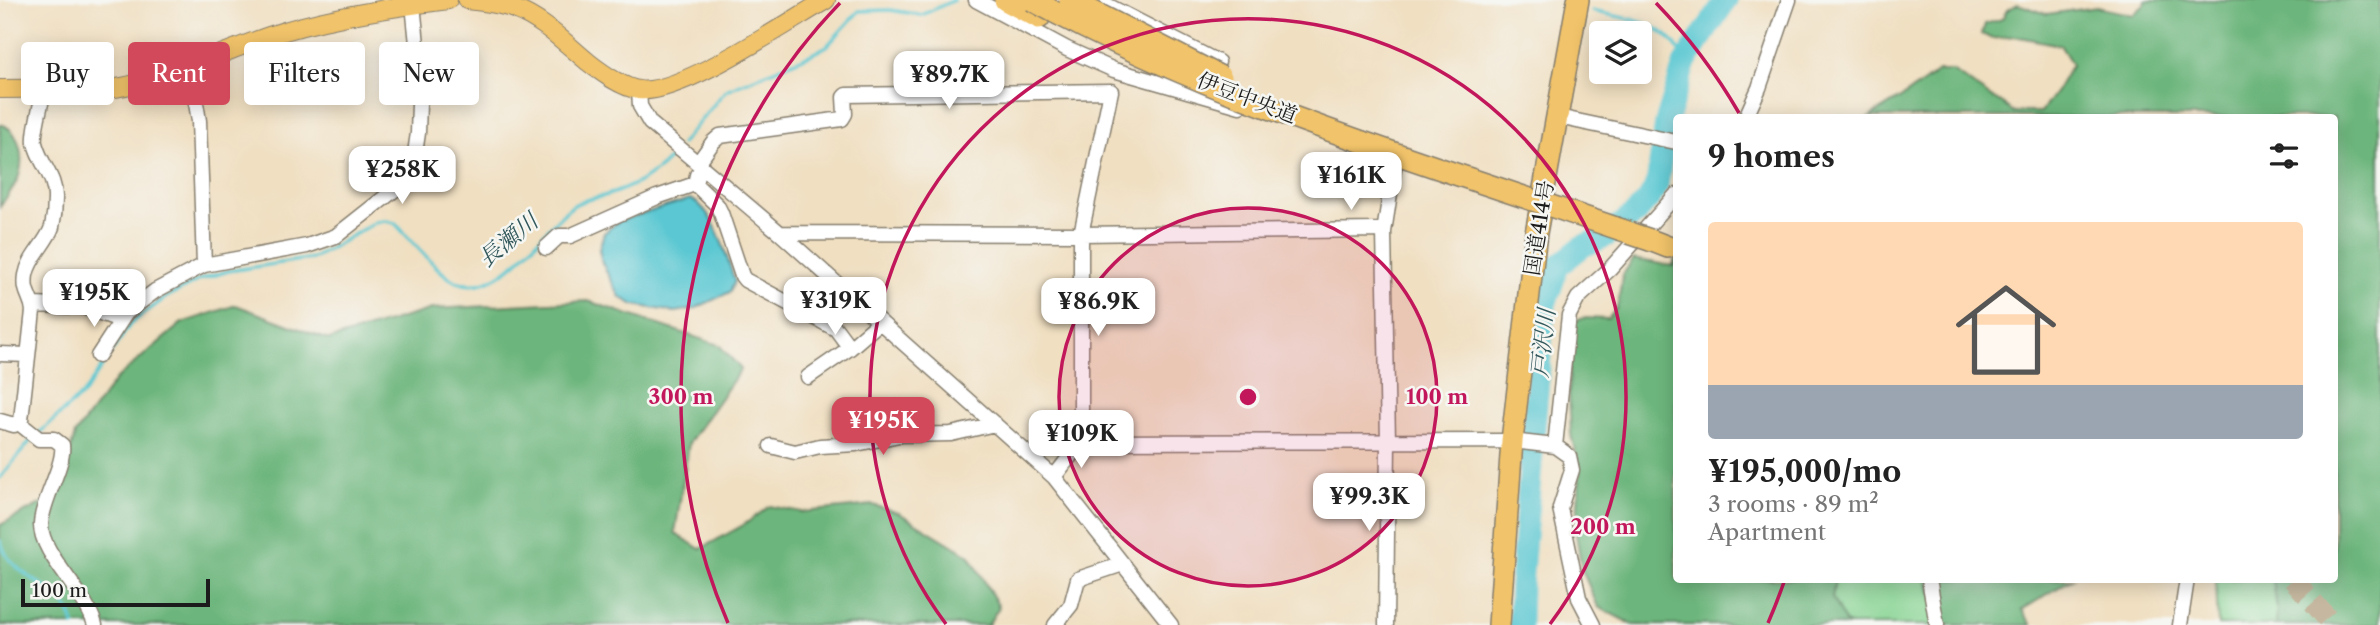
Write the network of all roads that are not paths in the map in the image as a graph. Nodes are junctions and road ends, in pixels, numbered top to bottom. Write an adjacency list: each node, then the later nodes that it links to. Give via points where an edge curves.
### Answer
1 (448, 0): 10 (main road)
2 (467, 0): 11 (main road)
3 (826, 0): 20 (main road, via 707,70 658,90)
4 (976, 0): 16 (street)
5 (1005, 0): 12 (highway)
6 (1070, 0): 17 (highway, bridge)
7 (1097, 0): 13 (street)
8 (1578, 0): 25 (highway, 国道414号)
9 (1789, 0): 24 (street)
10 (413, 4): 14 (main road, via 271,35); 34 (street, via 420,74 418,133 414,160 398,187 336,236 307,246)
11 (512, 4): 20 (main road, via 607,75)
12 (1040, 6): 17 (highway, 伊豆中央道, bridge); 17 (highway, 伊豆中央道, bridge, via 1112,54 1143,66 1647,234)
13 (1121, 13): 15 (street); 16 (street)
14 (230, 51)
15 (1218, 62)
16 (1114, 70): 21 (street); 30 (street, via 1233,104 1395,162)
17 (1239, 88)
18 (0, 89): 19 (main road)
19 (21, 89)
20 (639, 90): 27 (street, via 643,114 650,123)
21 (1111, 91): 27 (street, via 846,95 842,119 720,136); 32 (street)
22 (41, 105): 35 (street, via 35,144 51,174 55,196 52,227 27,270 25,292)
23 (196, 105): 34 (street)
24 (1747, 114)
25 (1558, 117): 26 (street); 48 (highway, 国道414号, via 1536,233)
26 (1673, 141)
27 (700, 165): 28 (street); 31 (street)
28 (695, 184): 33 (street, via 570,236 558,236); 38 (street, via 717,205 745,280 836,329)
29 (1673, 198): 49 (street, via 1611,269 1578,298 1569,315)
30 (1384, 232): 32 (street); 46 (street)
31 (779, 233): 32 (street); 37 (street)
32 (1081, 234): 47 (street)
33 (546, 248)
34 (204, 265): 36 (street, via 155,291)
35 (33, 305): 36 (street, via 83,307); 40 (street)
36 (120, 320): 41 (street)
37 (880, 322): 38 (street); 45 (street)
38 (850, 348): 42 (street)
39 (0, 354): 40 (street)
40 (27, 355): 44 (street)
41 (98, 356)
42 (808, 377)
43 (0, 421): 44 (street)
44 (19, 423): 55 (street, via 35,435 59,440 63,450 41,524 56,560 85,601)
45 (995, 424): 50 (street, via 950,434 899,436 795,452); 51 (street)
46 (1388, 441): 47 (street); 48 (street); 58 (street)
47 (1081, 442): 51 (street)
48 (1517, 442): 49 (street); 59 (highway, 国道414号)
49 (1550, 445): 60 (street, via 1569,456 1572,470 1560,508 1579,598)
50 (771, 446)
51 (1054, 477): 52 (street)
52 (1123, 564): 56 (street, via 1079,579 1071,604); 57 (street)
53 (1930, 583): 61 (street)
54 (2186, 583): 62 (street)
55 (95, 625)
56 (1055, 625)
57 (1171, 625)
58 (1386, 625)
59 (1499, 625)
60 (1593, 625)
61 (1937, 625)
62 (2180, 625)

